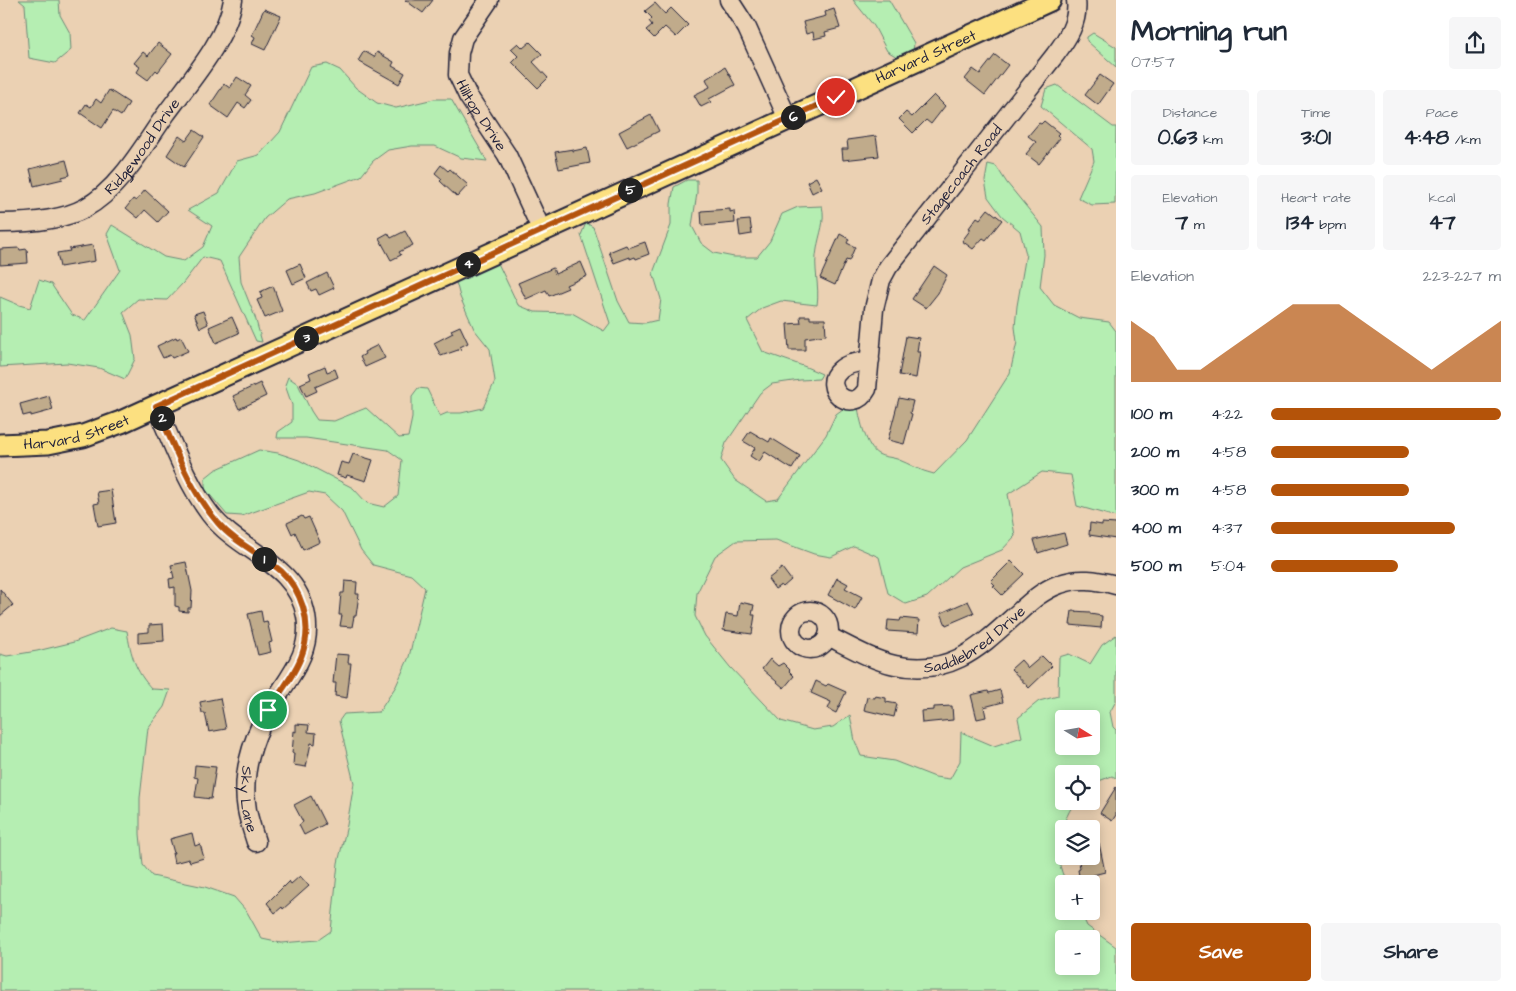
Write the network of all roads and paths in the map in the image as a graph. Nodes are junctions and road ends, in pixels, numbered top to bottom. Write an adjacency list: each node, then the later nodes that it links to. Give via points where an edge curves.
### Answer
1 (233, 0): 7 (street, Ridgewood Drive, via 226,24 205,60 108,191 72,214)
2 (489, 0): 8 (street, Hilltop Drive, via 463,38 458,75 507,155)
3 (729, 0): 6 (street, via 747,28)
4 (1050, 0): 6 (main road, Harvard Street)
5 (1076, 0): 9 (street, Stagecoach Road, via 1074,24 1056,55 888,267 881,280 874,309)
6 (788, 119): 8 (main road, Harvard Street)
7 (0, 223)
8 (542, 230): 10 (main road, Harvard Street)
9 (870, 360)
10 (156, 406): 11 (main road, Harvard Street, via 83,436 48,443); 14 (street, Sky Lane, via 206,508 230,535 289,579 305,615 306,644 302,658 265,717 254,741 246,775 247,809)
11 (0, 445)
12 (1116, 585): 13 (street, Saddlebred Drive, via 1073,580 1044,591 976,650 937,666 887,663)
13 (828, 636)
14 (256, 842)

